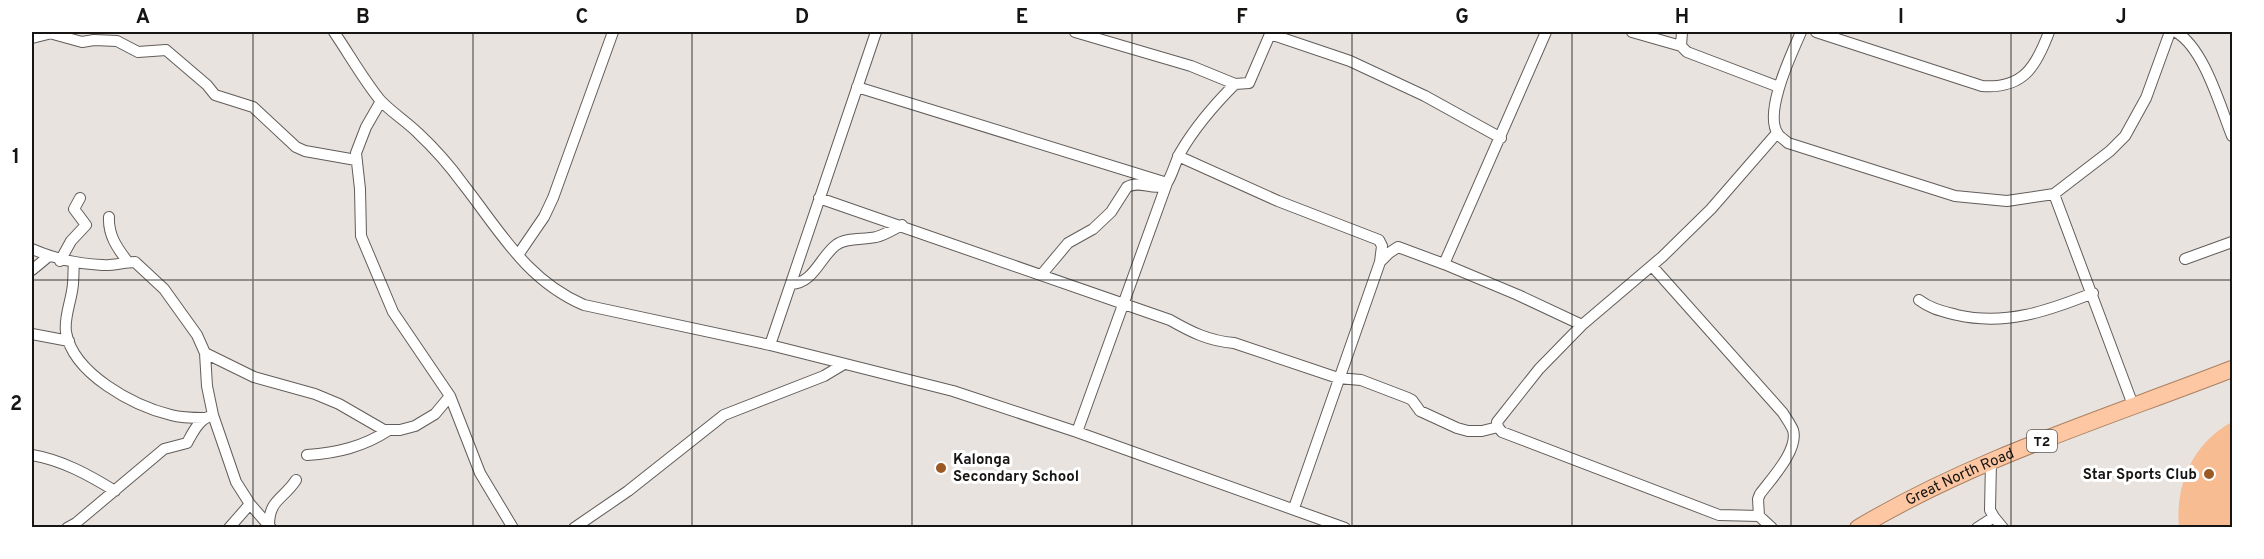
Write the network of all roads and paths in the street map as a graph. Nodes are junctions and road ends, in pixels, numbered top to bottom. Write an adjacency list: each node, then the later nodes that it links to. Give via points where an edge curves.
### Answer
1 (334, 32): 20 (street)
2 (613, 32): 38 (street, via 553,198)
3 (876, 32): 18 (street)
4 (1075, 32): 17 (street)
5 (1546, 32): 23 (street)
6 (1632, 32): 16 (street)
7 (1682, 32): 16 (street)
8 (1801, 32): 19 (street)
9 (1816, 32): 10 (street, via 1982,86 1997,87 2025,75)
10 (2049, 32)
11 (2170, 32): 27 (street, via 2146,98 2125,136)
12 (2176, 32): 22 (street, via 2197,51)
13 (54, 33): 15 (street); 25 (street, via 82,42 117,41 143,53 166,50 215,95 252,107 296,147)
14 (1270, 33): 17 (street, via 1249,83); 23 (street, via 1350,61)
15 (32, 38)
16 (1681, 46): 19 (street, via 1687,52)
17 (1235, 84): 24 (street, via 1216,103)
18 (856, 87): 26 (street); 29 (street)
19 (1779, 87): 21 (street, via 1774,121)
20 (381, 100): 25 (street, via 366,127); 38 (street, via 427,141)
21 (1777, 133): 27 (street, via 1788,143 1955,196 2007,201); 46 (street, via 1711,209)
22 (2232, 136)
23 (1501, 138): 45 (street)
24 (1179, 156): 26 (street); 34 (street, via 1278,201)
25 (356, 160): 61 (street, via 361,236 366,250 393,312)
26 (1167, 183): 48 (street, via 1157,188 1140,183 1127,187 1111,212 1093,229 1068,243); 52 (street)
27 (2054, 194): 50 (street)
28 (80, 198): 31 (street, via 74,209)
29 (819, 198): 32 (street); 49 (street)
30 (109, 217): 33 (street)
31 (86, 225): 33 (street); 41 (street)
32 (902, 225): 48 (street); 49 (street, via 876,237 835,246 812,274)
33 (108, 229): 42 (street)
34 (1381, 241): 36 (street); 43 (street)
35 (2232, 242): 40 (street)
36 (1398, 247): 43 (street); 45 (street)
37 (32, 249): 39 (street)
38 (518, 255): 56 (street, via 546,284 584,305)
39 (49, 256): 41 (street); 47 (street)
40 (2185, 259)
41 (60, 261): 44 (street)
42 (128, 262): 44 (street, via 103,266); 57 (street, via 135,262 164,289)
43 (1380, 262): 60 (street)
44 (74, 263): 55 (street, via 65,324)
45 (1444, 264): 53 (street)
46 (1652, 266): 53 (street); 74 (street, via 1783,413 1793,431 1788,456 1758,500)
47 (32, 270)
48 (1042, 274): 52 (street)
49 (791, 284): 56 (street)
50 (2093, 293): 51 (street, via 2029,316 2000,319 1971,318 1931,309); 62 (street)
51 (1919, 300)
52 (1124, 304): 60 (street, via 1202,336); 66 (street)
53 (1582, 325): 64 (street, via 1516,396 1497,422)
54 (32, 334): 55 (street)
55 (69, 341): 63 (street, via 82,364 114,389 155,410)
56 (770, 345): 58 (street)
57 (205, 353): 63 (street); 65 (street, via 254,377 339,404)
58 (844, 364): 66 (street, via 953,391); 80 (street, via 824,376 724,415)
59 (2228, 373): 62 (highway, Great North Road / T2)
60 (1338, 378): 64 (street, via 1361,380 1408,398 1420,411 1457,428 1482,431); 73 (street)
61 (450, 396): 65 (street, via 435,414 415,426); 79 (street, via 480,473)
62 (2133, 405): 69 (highway, Great North Road / T2)
63 (208, 417): 71 (street, via 187,443 164,449); 72 (street, via 236,482)
64 (1498, 427): 74 (street, via 1502,432 1719,515)
65 (389, 430): 68 (street, via 335,453)
66 (1077, 432): 73 (street)
67 (32, 455): 71 (street, via 88,474)
68 (307, 455)
69 (1991, 461): 75 (street, via 1990,510); 83 (highway, Great North Road / T2, via 1930,488)
70 (296, 480): 76 (street, via 271,507)
71 (115, 491): 77 (street)
72 (250, 504): 76 (street); 78 (street)
73 (1294, 508): 81 (street)
74 (1759, 516): 82 (street)
75 (1994, 517): 84 (street); 85 (street)
76 (270, 527)
77 (68, 528)
78 (230, 528)
79 (513, 528)
80 (574, 528)
81 (1346, 528)
82 (1772, 528)
83 (1858, 528)
84 (1977, 528)
85 (2002, 528)

